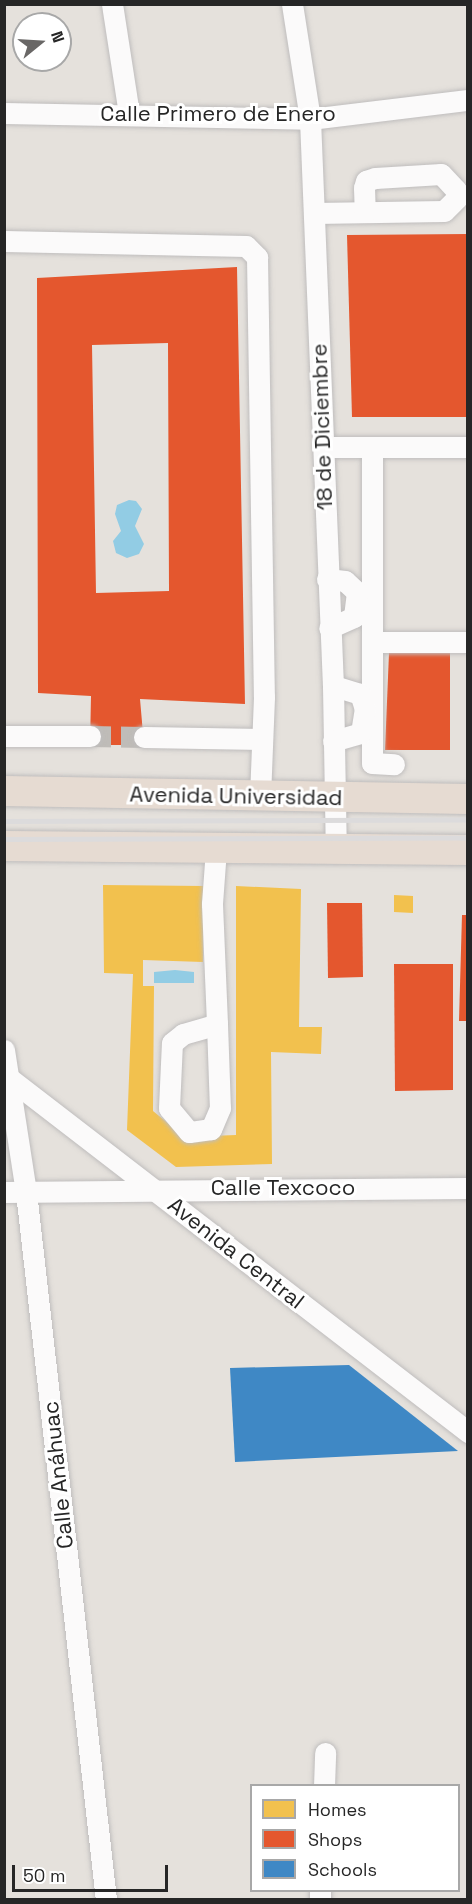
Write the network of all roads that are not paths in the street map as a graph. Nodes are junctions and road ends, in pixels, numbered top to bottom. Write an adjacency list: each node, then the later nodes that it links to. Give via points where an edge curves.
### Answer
1 (112, 4): 5 (street)
2 (292, 4): 6 (street, 18 de Diciembre)
3 (468, 100): 6 (street, Calle Primero de Enero)
4 (4, 113): 5 (street, Calle Primero de Enero)
5 (129, 114): 6 (street, Calle Primero de Enero)
6 (310, 119): 8 (street, 18 de Diciembre)
7 (365, 212): 8 (street)
8 (314, 213): 10 (street, 18 de Diciembre)
9 (4, 241): 21 (street, via 246,246 255,253 259,265 262,414)
10 (322, 447): 12 (street); 13 (street, 18 de Diciembre)
11 (468, 447): 12 (street)
12 (372, 448): 15 (street)
13 (327, 579): 14 (street, 18 de Diciembre); 14 (street, via 350,583 357,592 354,617)
14 (329, 628): 17 (street, 18 de Diciembre)
15 (375, 642): 16 (street); 23 (street, via 372,763)
16 (468, 642)
17 (333, 686): 22 (street, 18 de Diciembre); 22 (street, via 360,694 365,709 361,733)
18 (4, 736): 19 (street)
19 (90, 736)
20 (144, 737): 21 (street)
21 (262, 739): 25 (street)
22 (333, 741): 26 (street, 18 de Diciembre)
23 (394, 764)
24 (4, 791): 25 (highway, Avenida Universidad)
25 (260, 796): 26 (highway, Avenida Universidad)
26 (334, 798): 27 (highway, Avenida Universidad); 30 (street, 18 de Diciembre)
27 (468, 799)
28 (4, 846): 29 (highway)
29 (216, 849): 30 (highway); 32 (street, via 213,904)
30 (336, 850): 31 (highway)
31 (468, 850)
32 (217, 1024): 32 (street, via 220,1108 211,1128 189,1132 169,1108 172,1043 183,1034)
33 (4, 1050): 34 (street, Calle Anáhuac)
34 (8, 1077): 36 (street, Avenida Central); 38 (street, Calle Anáhuac)
35 (468, 1188): 36 (street, Calle Texcoco)
36 (153, 1189): 38 (street, Calle Texcoco); 39 (street, Avenida Central)
37 (4, 1192): 38 (street, Calle Texcoco)
38 (26, 1192): 42 (street, Calle Anáhuac)
39 (468, 1432)
40 (325, 1753): 41 (street)
41 (324, 1784)
42 (106, 1899)

